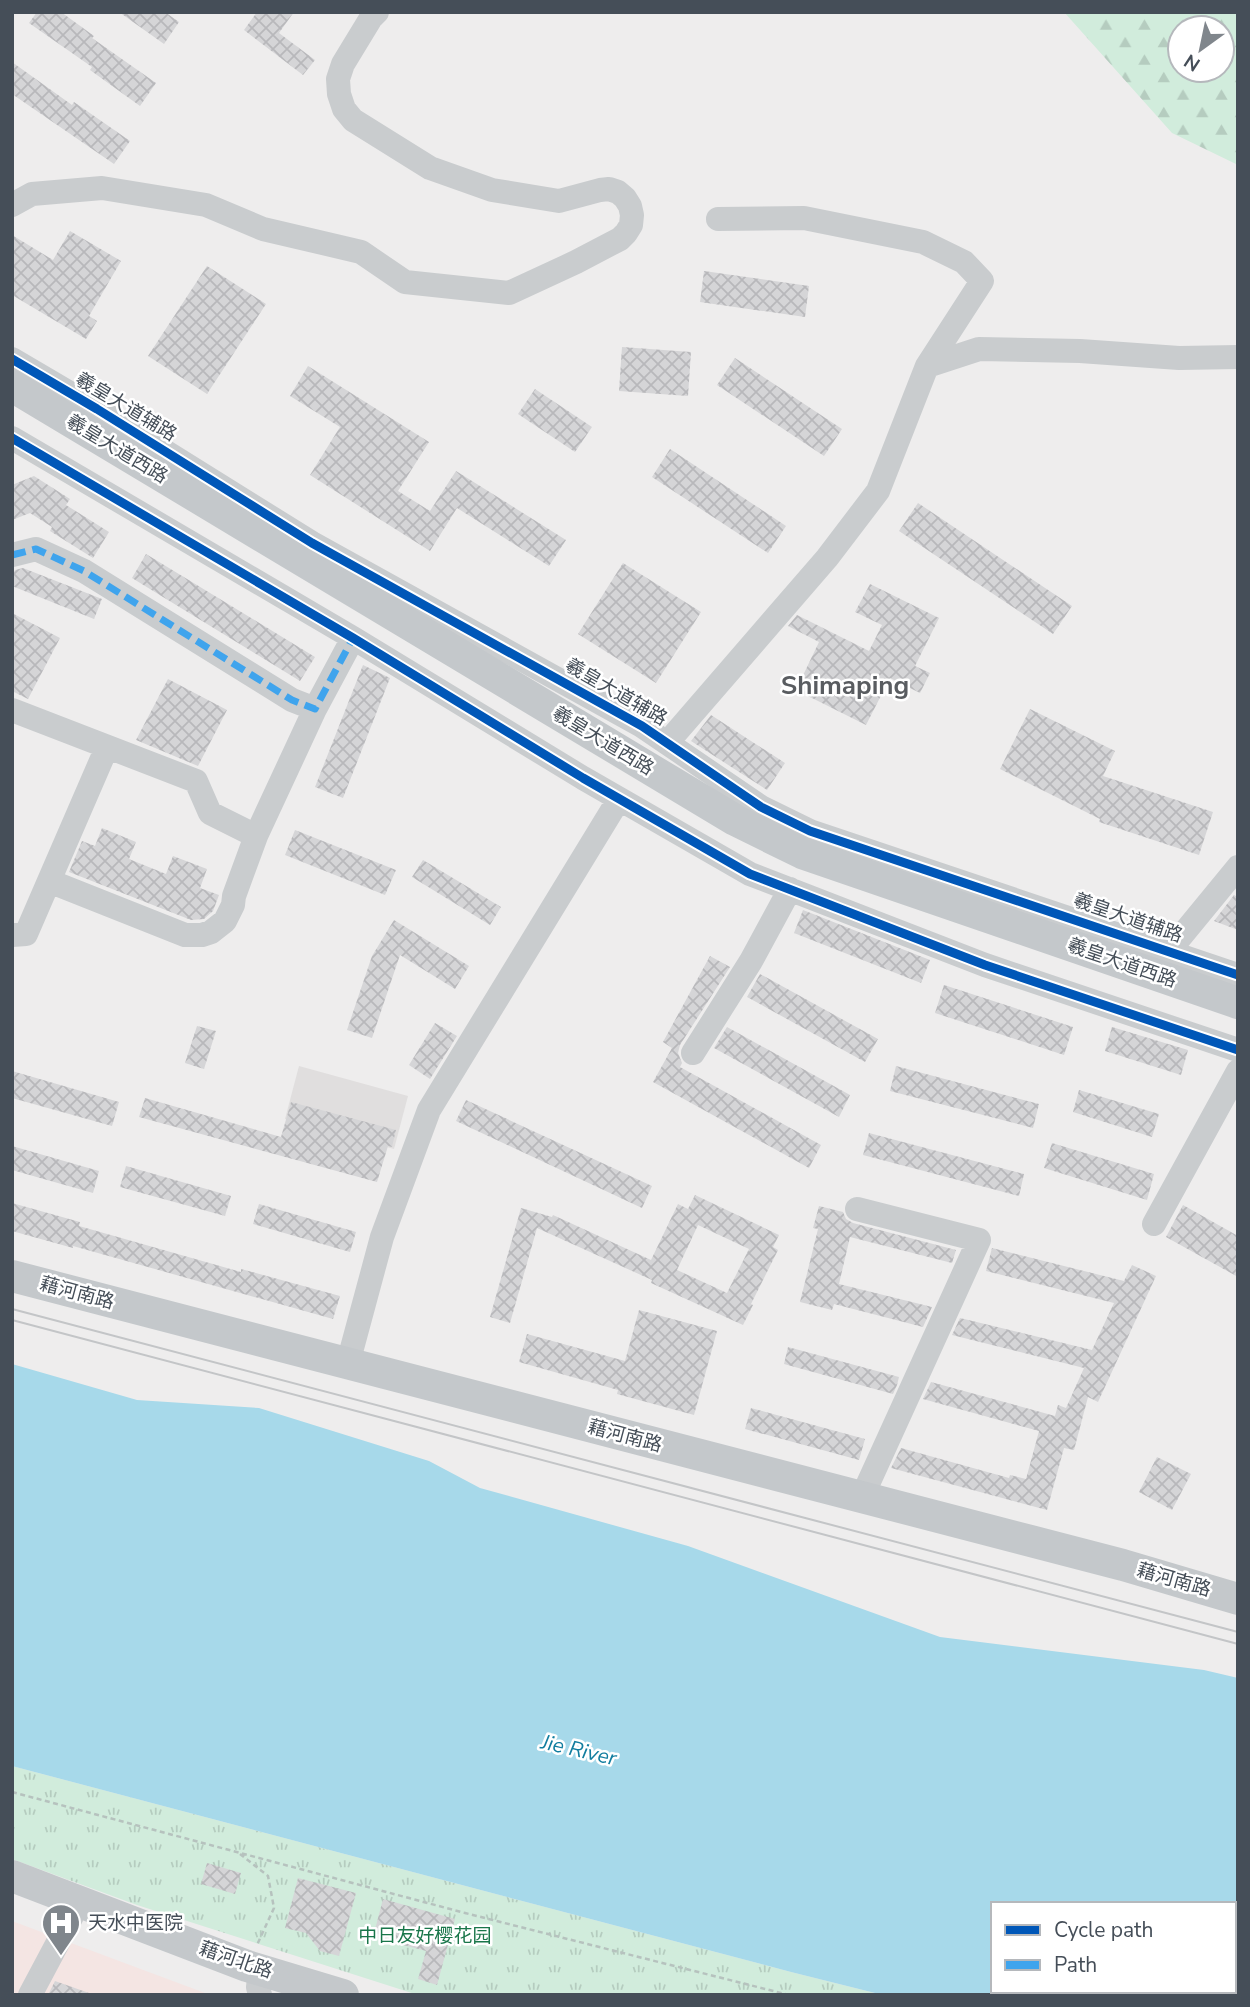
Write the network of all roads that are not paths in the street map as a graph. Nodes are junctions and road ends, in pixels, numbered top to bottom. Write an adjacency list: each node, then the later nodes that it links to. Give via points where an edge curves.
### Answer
1 (377, 12): 2 (street, via 338,79 344,108 353,120 430,168 492,190 559,201 600,190 618,192 632,215 626,233 509,293 405,282 361,252 263,229 206,205 102,188 32,194)
2 (12, 205)
3 (718, 219): 6 (street, via 804,218 923,242 964,262 982,281)
4 (1238, 357): 6 (street, via 979,349)
5 (12, 359): 14 (street, 羲皇大道辅路, via 312,543)
6 (927, 366): 14 (street, via 878,491 827,558)
7 (12, 386): 24 (main road, 羲皇大道西路, via 735,820 802,853)
8 (12, 408): 25 (main road, 羲皇大道西路, via 727,835 796,869)
9 (12, 438): 11 (street)
10 (12, 555): 12 (street, via 36,549 83,571 292,700)
11 (352, 638): 12 (street); 16 (street)
12 (315, 709): 17 (street)
13 (12, 710): 15 (street)
14 (667, 743): 22 (street, 羲皇大道辅路, via 761,807 810,831)
15 (107, 747): 17 (street, via 196,781 210,813); 19 (street)
16 (619, 799): 20 (street, via 750,874); 32 (street, via 429,1110 382,1237)
17 (256, 836): 19 (street, via 230,914 202,935 185,935)
18 (1238, 867): 22 (street)
19 (49, 881): 21 (street, via 26,934)
20 (790, 889): 26 (street, via 985,965); 27 (street)
21 (12, 936)
22 (1169, 951): 23 (street, 羲皇大道辅路)
23 (1238, 975)
24 (1238, 1003)
25 (1238, 1025)
26 (1238, 1050)
27 (693, 1053)
28 (1238, 1071): 30 (street)
29 (857, 1209): 33 (street, via 979,1240)
30 (1154, 1224)
31 (12, 1276): 32 (main road, 藉河南路)
32 (348, 1363): 33 (main road, 藉河南路)
33 (862, 1497): 34 (main road, 藉河南路)
34 (1238, 1599)
35 (12, 1876): 38 (main road, 藉河北路)
36 (12, 1893): 37 (main road, 藉河北路)
37 (72, 1916): 38 (main road, 藉河北路, via 240,1983); 39 (street)
38 (262, 1983): 40 (main road, 藉河北路)
39 (30, 1995)
40 (343, 1995)

